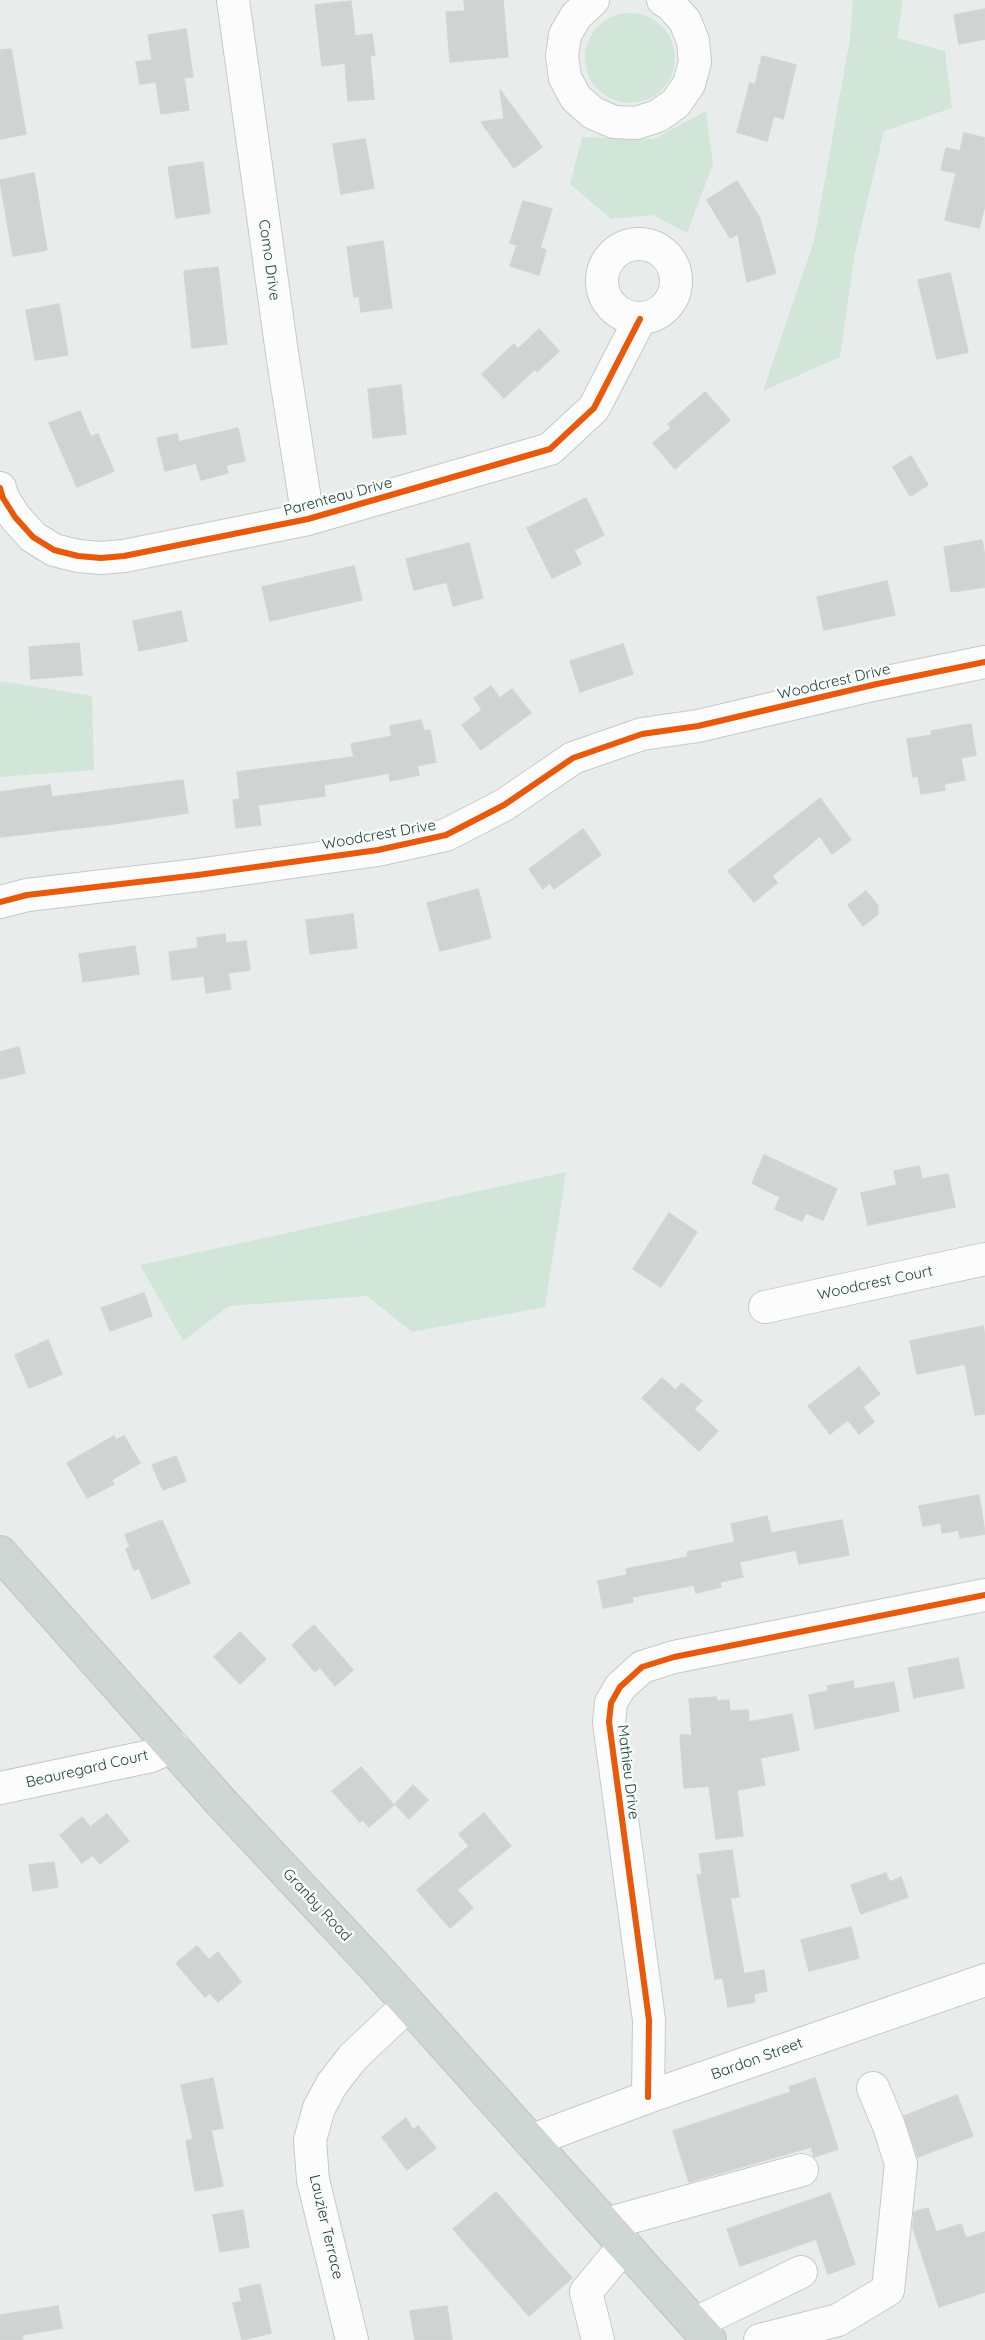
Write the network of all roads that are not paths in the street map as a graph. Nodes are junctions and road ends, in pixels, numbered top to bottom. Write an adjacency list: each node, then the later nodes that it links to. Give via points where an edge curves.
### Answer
1 (233, 0): 6 (street, Como Drive)
2 (593, 0): 3 (street, via 576,16 566,34 562,56 565,78 576,98 593,113 614,122 636,123 658,116 676,103 689,84 695,62 693,41 685,21)
3 (663, 0)
4 (640, 319): 6 (street, Parenteau Drive, via 594,408 550,449)
5 (0, 488): 6 (street, Parenteau Drive, via 15,517 33,537 54,550 78,556 124,556)
6 (308, 519)
7 (985, 662): 8 (street, Woodcrest Drive, via 698,726 642,734 573,758 504,805 446,835 378,850 27,895)
8 (0, 902)
9 (985, 1259): 10 (street, Woodcrest Court)
10 (765, 1307)
11 (0, 1553): 13 (main road, Granby Road)
12 (985, 1595): 18 (street, Mathieu Drive, via 674,1657 642,1667 620,1687 611,1703 609,1722 649,2020)
13 (173, 1746): 14 (street, Beauregard Court, via 151,1756); 16 (main road, Granby Road)
14 (0, 1788)
15 (985, 1980): 18 (street, Bardon Street)
16 (408, 2005): 19 (main road, Granby Road); 24 (street, Lauzier Terrace, via 353,2057 332,2084 319,2108 310,2140 313,2180)
17 (873, 2088): 26 (street, via 901,2164 888,2290 838,2320)
18 (648, 2097): 19 (street, Bardon Street)
19 (530, 2141): 21 (main road, Granby Road)
20 (802, 2170): 21 (street)
21 (622, 2242): 23 (main road, Granby Road); 25 (street, via 586,2292)
22 (801, 2272): 23 (street)
23 (702, 2332)
24 (352, 2340)
25 (598, 2340)
26 (760, 2340)

